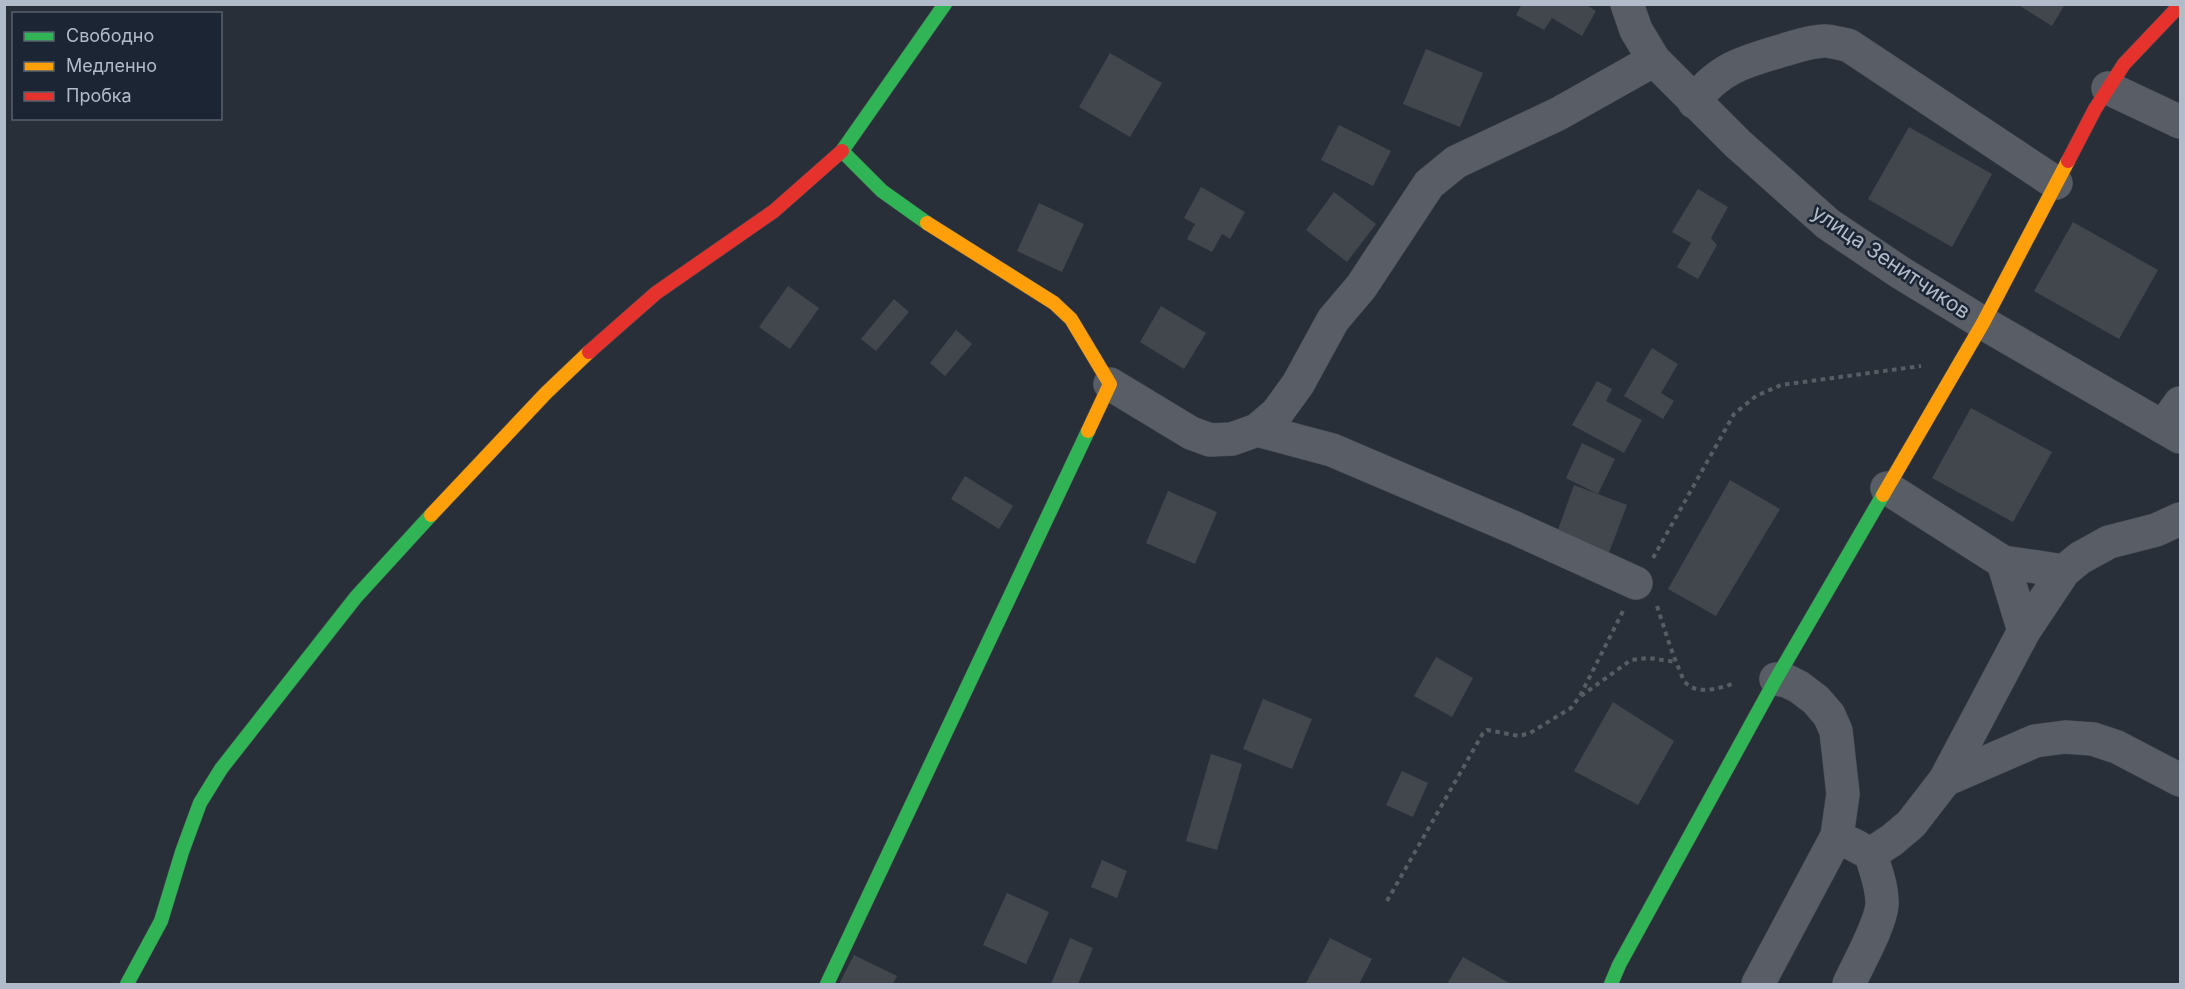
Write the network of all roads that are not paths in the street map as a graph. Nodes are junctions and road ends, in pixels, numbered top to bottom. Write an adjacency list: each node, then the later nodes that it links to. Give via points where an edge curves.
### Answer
1 (945, 4): 8 (street)
2 (1627, 4): 4 (street, улица Зенитчиков, via 1636,30)
3 (2181, 5): 5 (street, via 2124,64)
4 (1654, 60): 6 (street, улица Зенитчиков); 13 (street, via 1558,114 1456,162 1430,184 1361,287 1333,320 1293,391 1277,413)
5 (2108, 88): 7 (street); 9 (street)
6 (1694, 102): 9 (street, via 1703,89 1742,62 1804,44 1826,41 1848,45); 10 (street, улица Зенитчиков, via 1828,224)
7 (2181, 122)
8 (842, 151): 11 (street, via 882,191 945,236 1054,303 1071,319); 25 (street, via 774,211 656,293 600,342 546,393 356,597 221,769 200,803 160,921)
9 (2056, 183): 10 (street)
10 (1983, 323): 12 (street, улица Зенитчиков); 14 (street)
11 (1110, 384): 13 (street, via 1191,433 1210,440 1232,439); 26 (street)
12 (2175, 422)
13 (1257, 430): 18 (street, via 1332,450 1515,528)
14 (1887, 488): 16 (street); 20 (street)
15 (2181, 519): 17 (street, via 2109,542)
16 (2003, 562): 17 (street); 19 (street)
17 (2064, 571): 19 (street)
18 (1646, 592)
19 (2024, 631): 21 (street)
20 (1776, 679): 23 (street, via 1799,687 1816,700 1836,731 1843,794); 27 (street)
21 (1945, 780): 22 (street, via 2035,741 2064,737 2093,739 2117,747); 24 (street, via 1911,824)
22 (2181, 780)
23 (1837, 836): 24 (street); 28 (street)
24 (1871, 854): 29 (street, via 1882,905)
25 (127, 984)
26 (827, 984)
27 (1611, 984)
28 (1758, 984)
29 (1849, 984)

